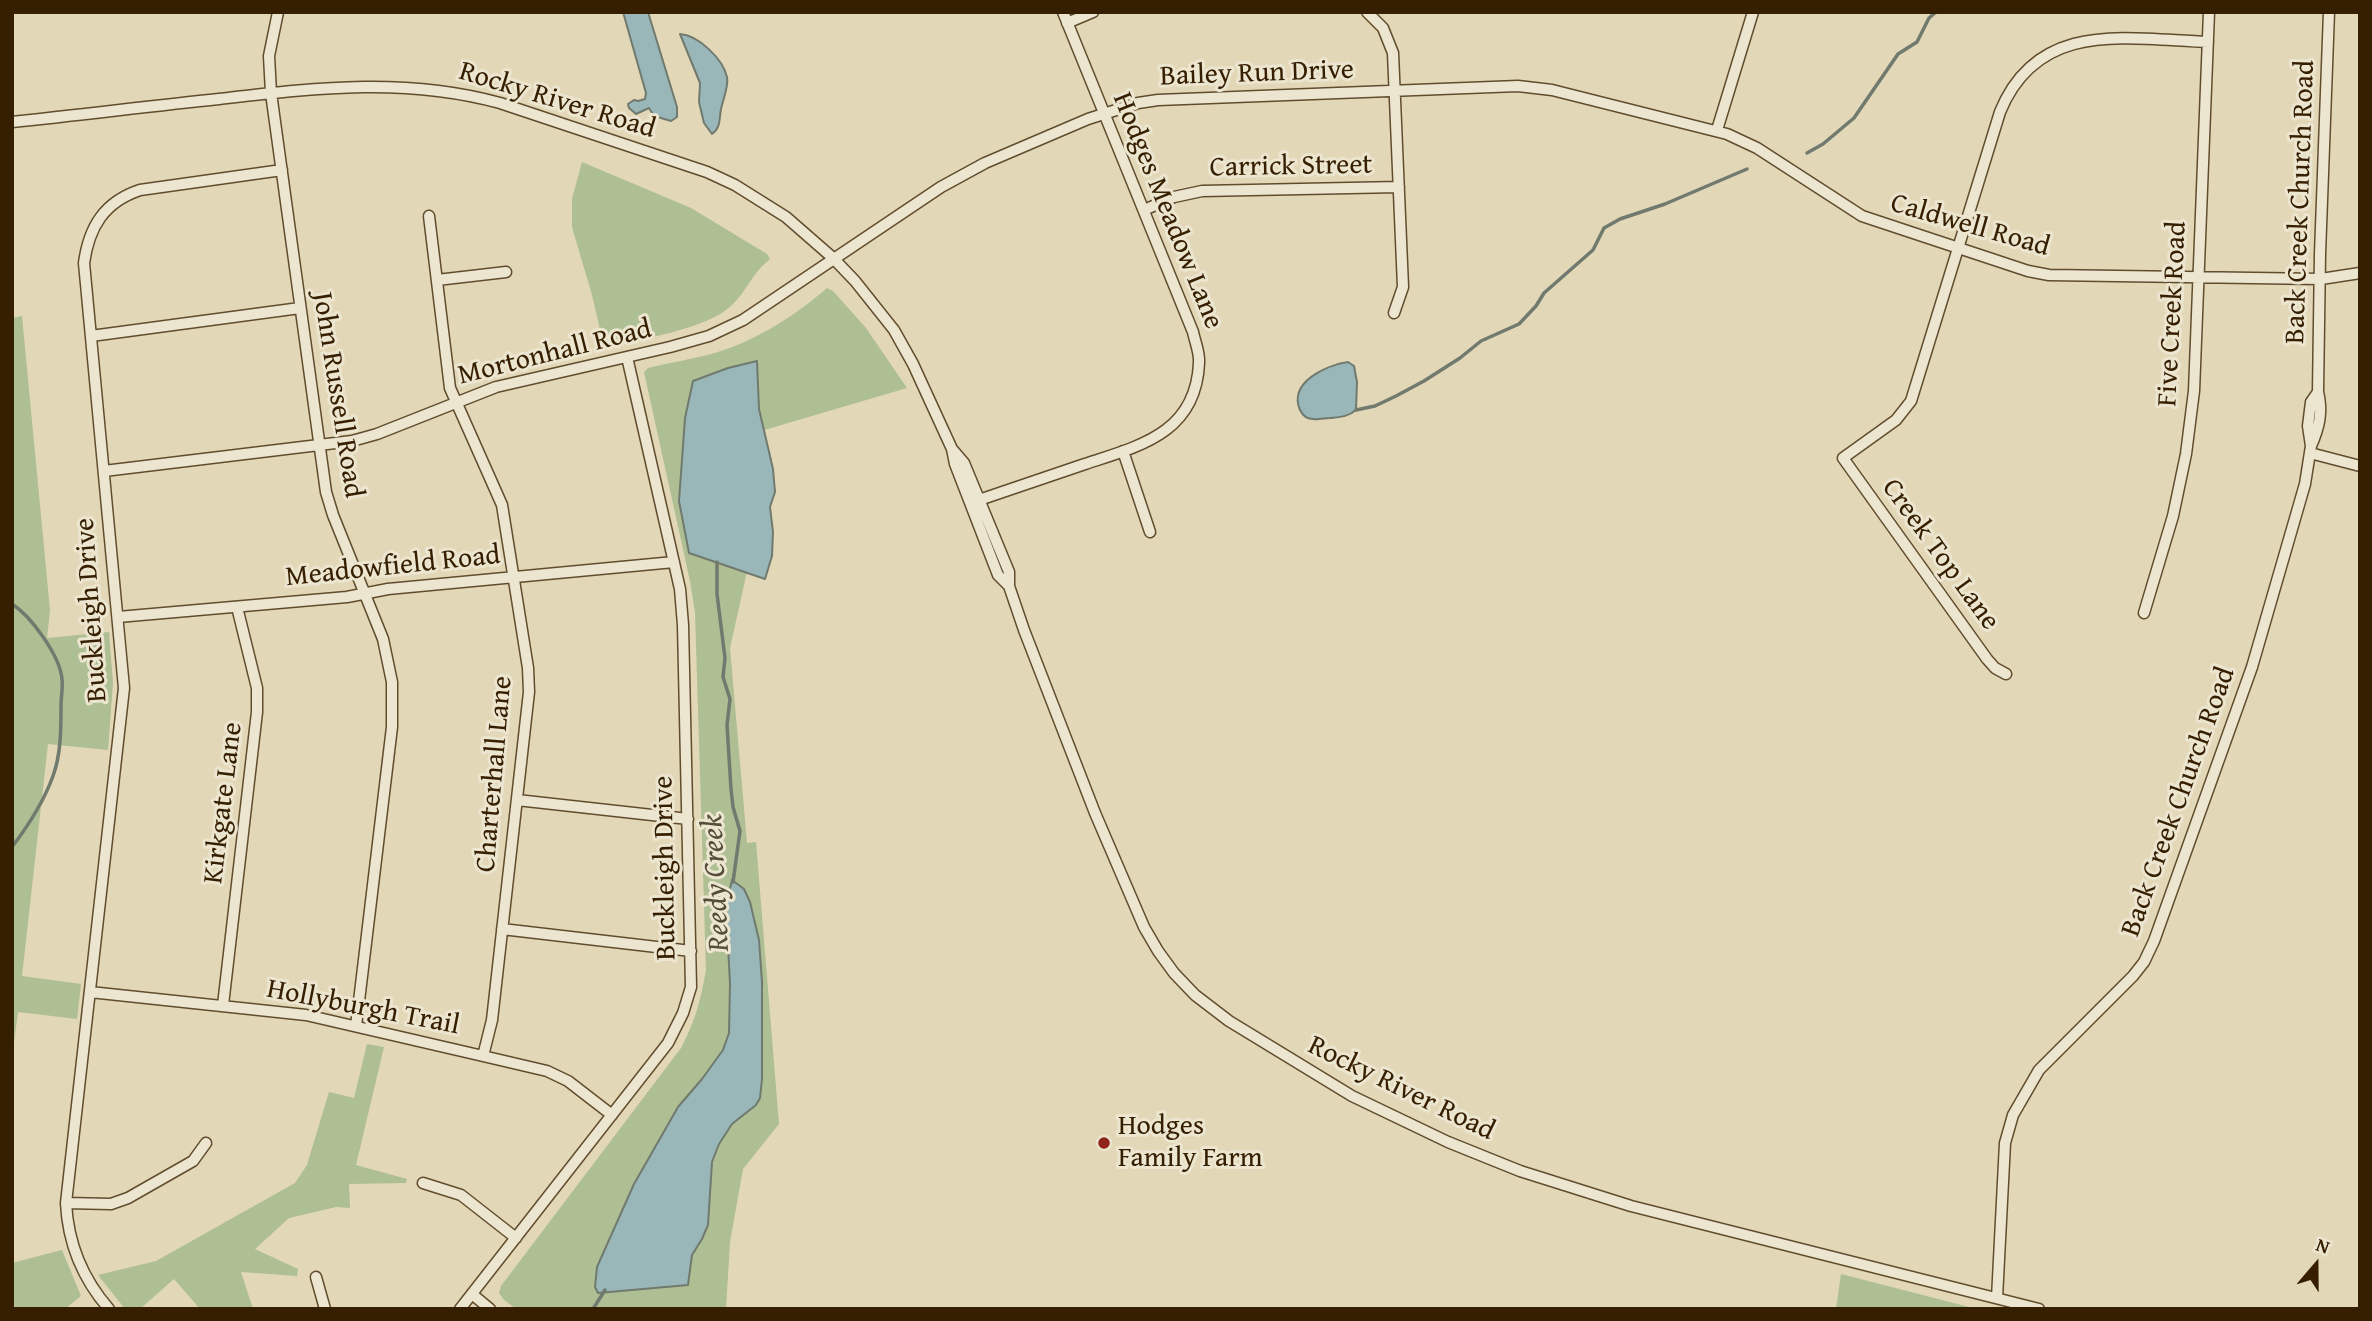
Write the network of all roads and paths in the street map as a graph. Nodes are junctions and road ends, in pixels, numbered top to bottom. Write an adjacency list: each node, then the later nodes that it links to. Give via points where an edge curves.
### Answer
1 (278, 12): 10 (street, John Russell Road, via 269,56)
2 (1093, 12): 7 (street)
3 (1367, 12): 9 (street, via 1383,28 1393,53)
4 (1753, 12): 13 (street)
5 (2209, 12): 8 (street, Five Creek Road)
6 (2329, 12): 23 (street, Back Creek Church Road)
7 (1065, 17): 11 (street, Hodges Meadow Lane)
8 (2208, 42): 18 (street, via 2093,39 2060,47 2031,65 2009,91 2000,112); 22 (street, Five Creek Road)
9 (1396, 91): 11 (street, Bailey Run Drive, via 1158,100); 13 (street, Bailey Run Drive, via 1518,86 1552,90); 15 (street)
10 (271, 93): 12 (street, Rocky River Road); 14 (street, John Russell Road); 19 (street, Rocky River Road, via 340,86 414,87 500,103 707,172 771,206)
11 (1105, 114): 16 (street, Hodges Meadow Lane); 19 (street, Bailey Run Drive, via 974,169)
12 (12, 122)
13 (1717, 130): 18 (street, Caldwell Road, via 1757,148 1862,216)
14 (282, 170): 25 (street, John Russell Road); 27 (street, Buckleigh Drive, via 140,190 106,209 92,232 84,263)
15 (1399, 187): 16 (street, Carrick Street, via 1202,191); 26 (street, via 1403,287)
16 (1144, 210): 33 (street, Hodges Meadow Lane, via 1193,332 1200,361 1196,390 1168,431)
17 (429, 216): 24 (street, Charterhall Lane)
18 (1958, 249): 22 (street, Caldwell Road, via 2038,273); 45 (street, Creek Top Lane, via 1911,401 1896,420 1843,458 1987,659)
19 (833, 258): 28 (street, Mortonhall Road, via 743,320 709,336); 31 (street, Rocky River Road, via 894,330)
20 (506, 272): 24 (street)
21 (2360, 273): 23 (street, Caldwell Road)
22 (2198, 277): 23 (street, Caldwell Road); 43 (street, Five Creek Road, via 2197,359 2186,454 2171,526)
23 (2321, 279): 32 (street, Back Creek Church Road, via 2318,392 2311,402)
24 (436, 280): 29 (street, Charterhall Lane)
25 (300, 308): 27 (street); 30 (street, John Russell Road)
26 (1394, 313)
27 (91, 336): 35 (street, Buckleigh Drive)
28 (627, 357): 29 (street, Mortonhall Road, via 496,387); 38 (street, Buckleigh Drive)
29 (454, 402): 30 (street, Mortonhall Road, via 377,434); 39 (street, Charterhall Lane, via 502,505)
30 (320, 445): 35 (street, Mortonhall Road); 41 (street, John Russell Road, via 326,492)
31 (952, 449): 36 (street, Rocky River Road, via 964,463); 40 (street, Rocky River Road, via 999,575)
32 (2310, 449): 34 (street); 61 (street, Back Creek Church Road, via 2305,484 2252,667 2154,940 2133,976 2039,1070 2013,1115 2005,1143)
33 (1123, 451): 36 (street, Hodges Meadow Lane); 37 (street)
34 (2360, 466)
35 (104, 471): 44 (street, Buckleigh Drive)
36 (979, 500): 40 (street, Rocky River Road, via 1010,572)
37 (1150, 532)
38 (674, 562): 39 (street, Meadowfield Road); 47 (street, Buckleigh Drive, via 683,625)
39 (513, 577): 41 (street, Meadowfield Road); 46 (street, Charterhall Lane, via 528,680)
40 (1009, 586): 61 (street, Rocky River Road, via 1095,813 1144,927 1184,984 1229,1021 1352,1096 1520,1171 1631,1206)
41 (364, 593): 42 (street, Meadowfield Road); 52 (street, John Russell Road, via 383,639 391,682 392,727)
42 (237, 607): 44 (street, Meadowfield Road); 51 (street, Kirkgate Lane, via 257,688 257,712)
43 (2144, 613)
44 (118, 618): 50 (street, Buckleigh Drive, via 124,688)
45 (2006, 674)
46 (517, 800): 47 (street); 48 (street, Charterhall Lane)
47 (688, 819): 49 (street, Buckleigh Drive)
48 (502, 929): 49 (street); 53 (street, Charterhall Lane, via 492,1020)
49 (691, 951): 54 (street, Buckleigh Drive, via 691,987 678,1023 668,1043)
50 (90, 992): 51 (street, Hollyburgh Trail); 57 (street, Buckleigh Drive)
51 (223, 1005): 52 (street, Hollyburgh Trail)
52 (355, 1026): 53 (street, Hollyburgh Trail)
53 (483, 1056): 54 (street, Hollyburgh Trail, via 547,1071)
54 (612, 1115): 58 (street, Buckleigh Drive)
55 (206, 1143): 57 (street, via 193,1161 128,1198 111,1204)
56 (423, 1183): 58 (street, via 461,1195)
57 (66, 1203): 62 (street, Buckleigh Drive, via 67,1228 76,1255)
58 (516, 1238): 60 (street, Buckleigh Drive)
59 (316, 1277): 63 (street)
60 (472, 1294): 64 (street, Buckleigh Drive); 65 (street)
61 (1997, 1298): 66 (street, Rocky River Road)
62 (109, 1309)
63 (325, 1309)
64 (460, 1309)
65 (490, 1309)
66 (2039, 1309)

